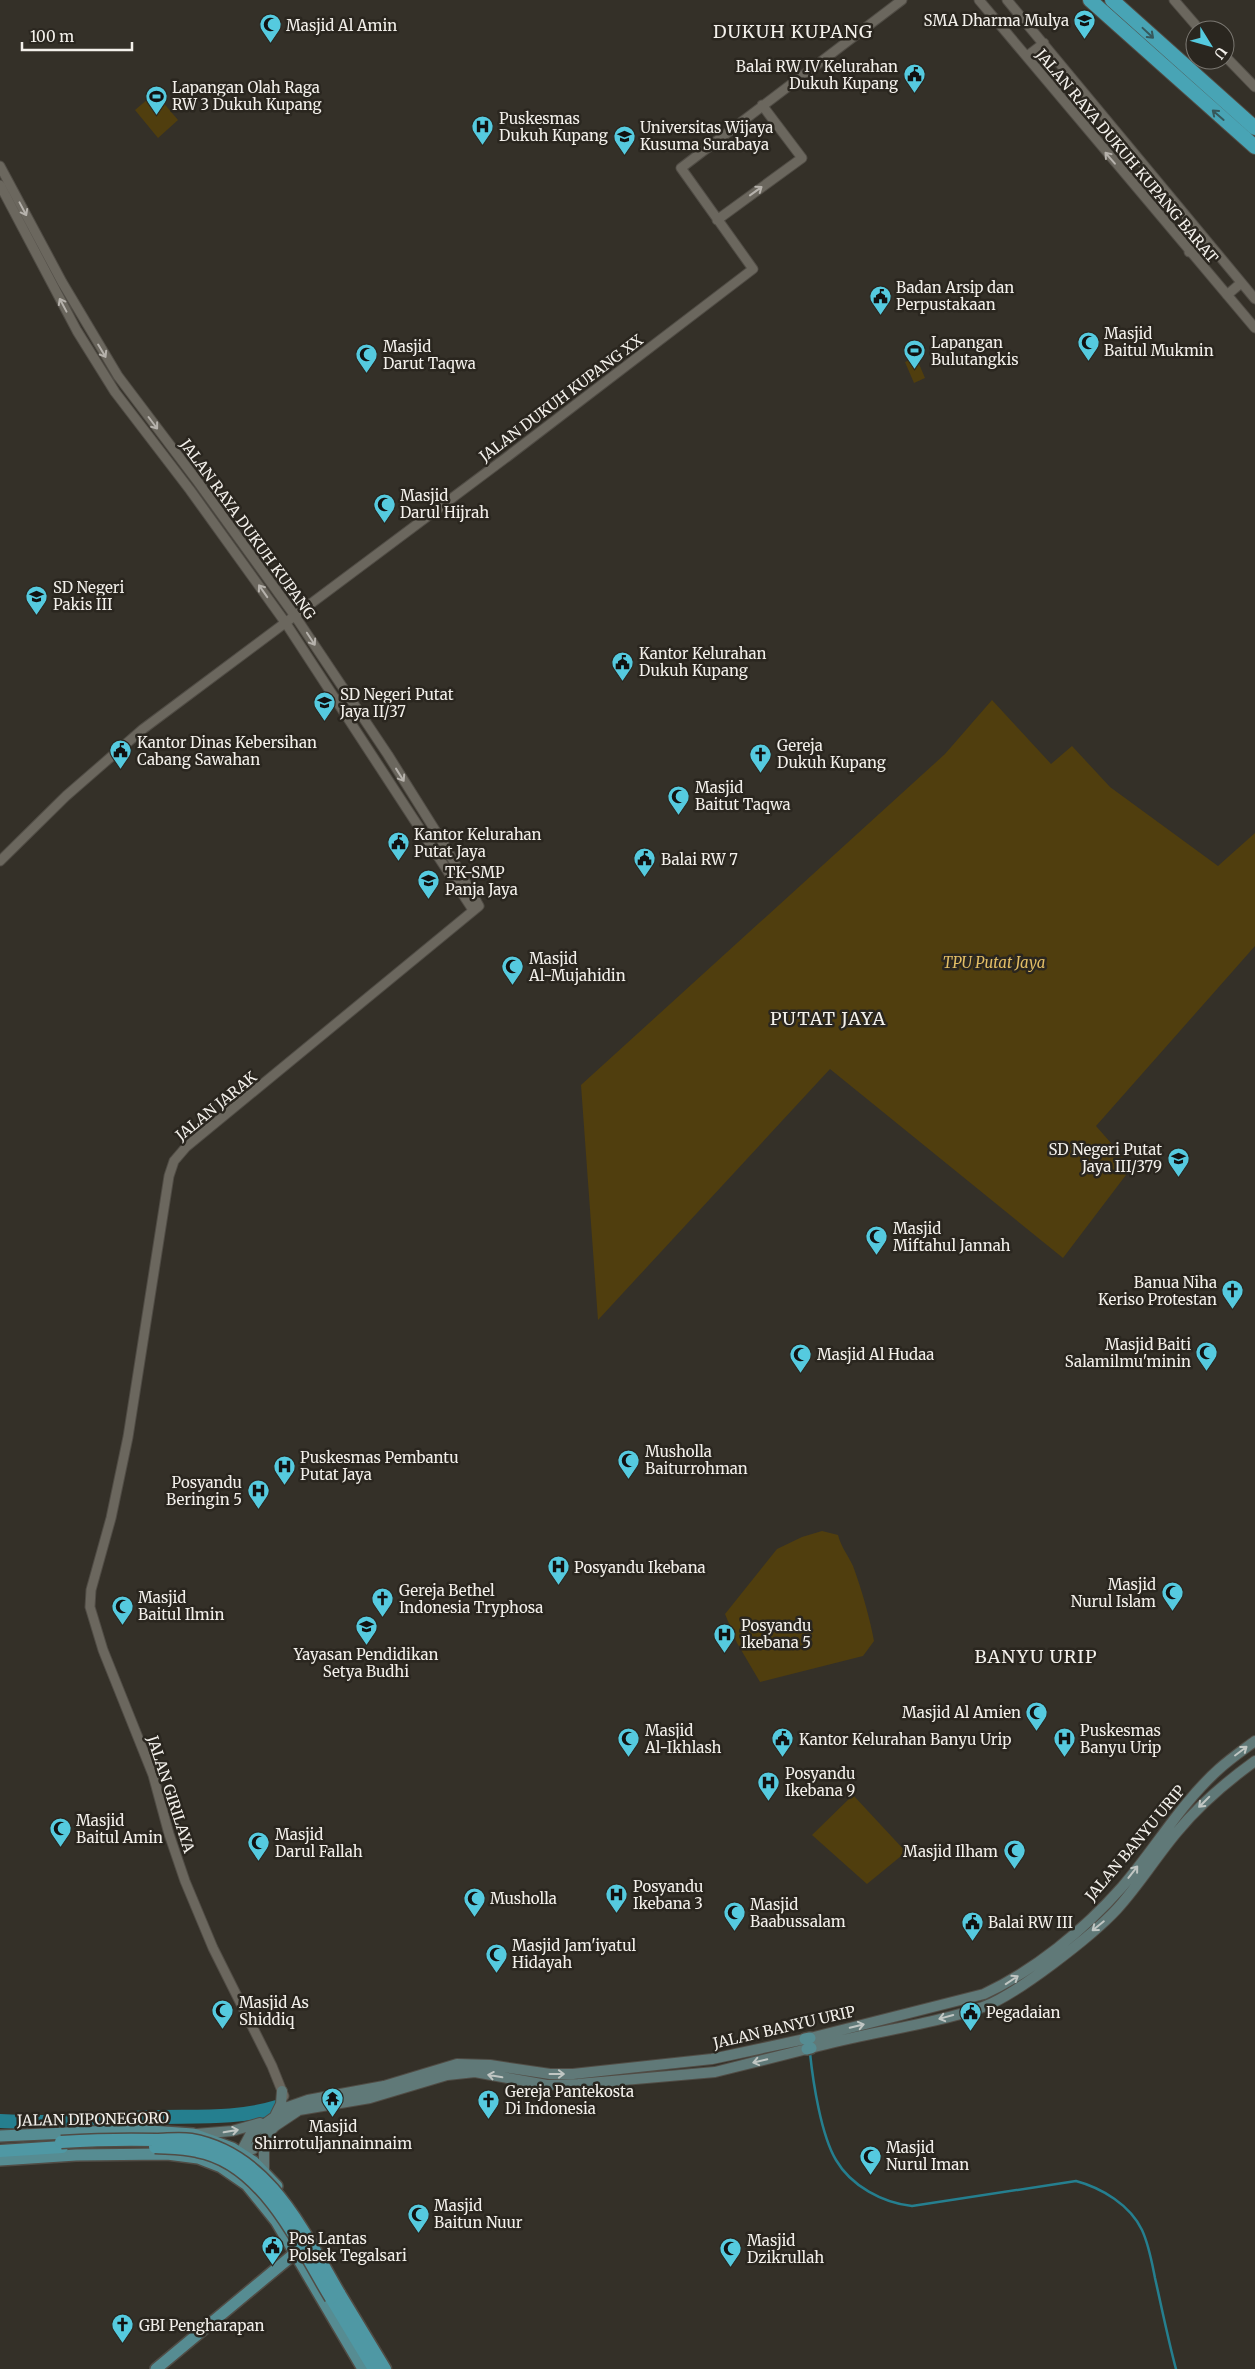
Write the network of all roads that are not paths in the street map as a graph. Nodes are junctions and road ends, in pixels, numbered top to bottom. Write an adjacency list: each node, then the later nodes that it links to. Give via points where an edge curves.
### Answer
1 (902, 0): 12 (street)
2 (979, 0): 9 (street, JALAN RAYA DUKUH KUPANG BARAT)
3 (1007, 0): 8 (street, JALAN RAYA DUKUH KUPANG BARAT)
4 (1090, 0): 14 (highway, one-way to 4)
5 (1112, 0): 13 (highway, one-way to 13)
6 (1174, 0): 7 (street)
7 (1191, 20)
8 (1044, 43): 9 (street); 18 (street, JALAN RAYA DUKUH KUPANG BARAT)
9 (1027, 56): 19 (street, JALAN RAYA DUKUH KUPANG BARAT, one-way to 9)
10 (1235, 66): 11 (street)
11 (1255, 87)
12 (762, 105): 17 (street, JALAN DUKUH KUPANG XX, via 681,168); 17 (street, one-way to 12, via 802,158)
13 (1255, 128)
14 (1255, 147)
15 (0, 166): 24 (street, JALAN RAYA DUKUH KUPANG, one-way to 24, via 62,282 118,376)
16 (0, 185): 25 (street, JALAN RAYA DUKUH KUPANG, one-way to 16, via 105,377 77,332)
17 (717, 220): 24 (street, JALAN DUKUH KUPANG XX, via 753,269)
18 (1205, 239): 19 (street); 20 (street, JALAN RAYA DUKUH KUPANG BARAT)
19 (1189, 252): 21 (street, JALAN RAYA DUKUH KUPANG BARAT)
20 (1241, 282): 21 (street); 22 (street, JALAN RAYA DUKUH KUPANG BARAT)
21 (1226, 295): 23 (street, JALAN RAYA DUKUH KUPANG BARAT)
22 (1255, 299)
23 (1255, 328)
24 (295, 616): 25 (street, JALAN DUKUH KUPANG XX); 26 (street, JALAN RAYA DUKUH KUPANG, one-way to 26)
25 (285, 622): 27 (street, JALAN RAYA DUKUH KUPANG); 28 (street, JALAN DUKUH KUPANG XX, via 143,729 66,796)
26 (445, 846): 27 (street); 29 (street, JALAN RAYA DUKUH KUPANG)
27 (436, 852): 29 (street, JALAN RAYA DUKUH KUPANG)
28 (0, 861)
29 (474, 910): 30 (street, JALAN JARAK, via 186,1147 174,1161)
30 (128, 1437): 36 (street, JALAN GIRILAYA, via 111,1518 91,1590 93,1621 153,1775 185,1882)
31 (1255, 1741): 33 (main road, JALAN BANYU URIP, one-way to 31, via 1193,1797 1218,1770)
32 (1255, 1761): 34 (main road, JALAN BANYU URIP, one-way to 34, via 1202,1804)
33 (1108, 1901): 34 (main road); 35 (main road, JALAN BANYU URIP, one-way to 33, via 984,1994 1008,1983 1051,1952)
34 (1116, 1910): 35 (main road, JALAN BANYU URIP, one-way to 35, via 1012,1992 984,2006)
35 (808, 2044): 37 (main road, JALAN BANYU URIP, one-way to 35, via 384,2086 457,2064 573,2074 712,2059); 39 (main road, JALAN BANYU URIP, one-way to 39, via 715,2072 578,2084 547,2085 464,2072 370,2098 300,2110)
36 (282, 2091): 37 (main road); 38 (street, JALAN GIRILAYA); 40 (main road, via 281,2104)
37 (301, 2102): 38 (main road, JALAN BANYU URIP)
38 (288, 2107): 39 (street); 40 (main road, JALAN BANYU URIP)
39 (285, 2118): 40 (main road, JALAN BANYU URIP)
40 (272, 2121): 42 (main road, one-way to 40, via 232,2131); 47 (main road, JALAN BANYU URIP, via 260,2144); 50 (main road, via 264,2151)
41 (135, 2130): 42 (main road, JALAN DIPONEGORO); 43 (main road, JALAN DIPONEGORO); 46 (main road, via 146,2140 144,2150)
42 (193, 2134): 47 (main road, JALAN DIPONEGORO, via 222,2143)
43 (0, 2136)
44 (0, 2143): 59 (highway, bridge, via 189,2140 229,2153 255,2170 286,2205)
45 (0, 2151): 58 (highway, bridge, via 116,2146 170,2148 198,2151 230,2164 252,2180 276,2209)
46 (136, 2154): 48 (main road); 49 (main road, via 172,2154)
47 (242, 2154): 49 (main road, JALAN BANYU URIP); 50 (main road, JALAN DIPONEGORO); 51 (main road)
48 (0, 2160)
49 (211, 2162): 51 (main road)
50 (266, 2172): 51 (main road, via 254,2168 247,2171); 52 (main road, JALAN DIPONEGORO)
51 (246, 2182): 53 (main road, via 276,2221)
52 (306, 2226): 53 (main road, via 307,2240); 54 (main road, JALAN DIPONEGORO)
53 (295, 2254): 55 (main road); 56 (main road)
54 (332, 2270): 55 (main road, via 319,2274); 60 (main road, JALAN DIPONEGORO)
55 (312, 2283): 57 (main road)
56 (156, 2369)
57 (363, 2369)
58 (374, 2369)
59 (385, 2369)
60 (392, 2369)

